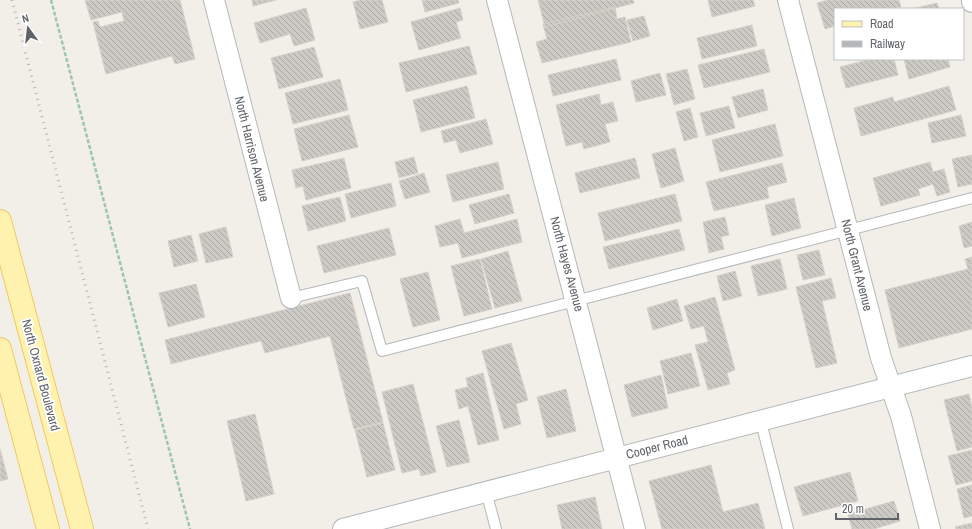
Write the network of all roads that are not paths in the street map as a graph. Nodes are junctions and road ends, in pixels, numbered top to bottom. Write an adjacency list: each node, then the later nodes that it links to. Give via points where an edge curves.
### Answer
1 (214, 0): 7 (street, North Harrison Avenue)
2 (497, 0): 8 (street, North Hayes Avenue)
3 (788, 0): 6 (street, North Grant Avenue)
4 (972, 198): 6 (lane)
5 (0, 221): 17 (main road, North Oxnard Boulevard)
6 (848, 230): 8 (lane); 11 (street, North Grant Avenue)
7 (291, 298): 8 (lane, via 362,281 382,351)
8 (576, 301): 13 (street, North Hayes Avenue)
9 (0, 349): 16 (main road)
10 (972, 366): 11 (street, Cooper Road)
11 (891, 388): 12 (street, Cooper Road); 21 (street, North Grant Avenue, via 901,416)
12 (761, 422): 13 (street, Cooper Road); 20 (lane)
13 (616, 457): 14 (street, Cooper Road); 19 (street, North Hayes Avenue)
14 (486, 492): 15 (street, Cooper Road); 18 (lane)
15 (352, 528)
16 (48, 529)
17 (82, 529)
18 (496, 529)
19 (635, 529)
20 (788, 529)
21 (930, 529)

